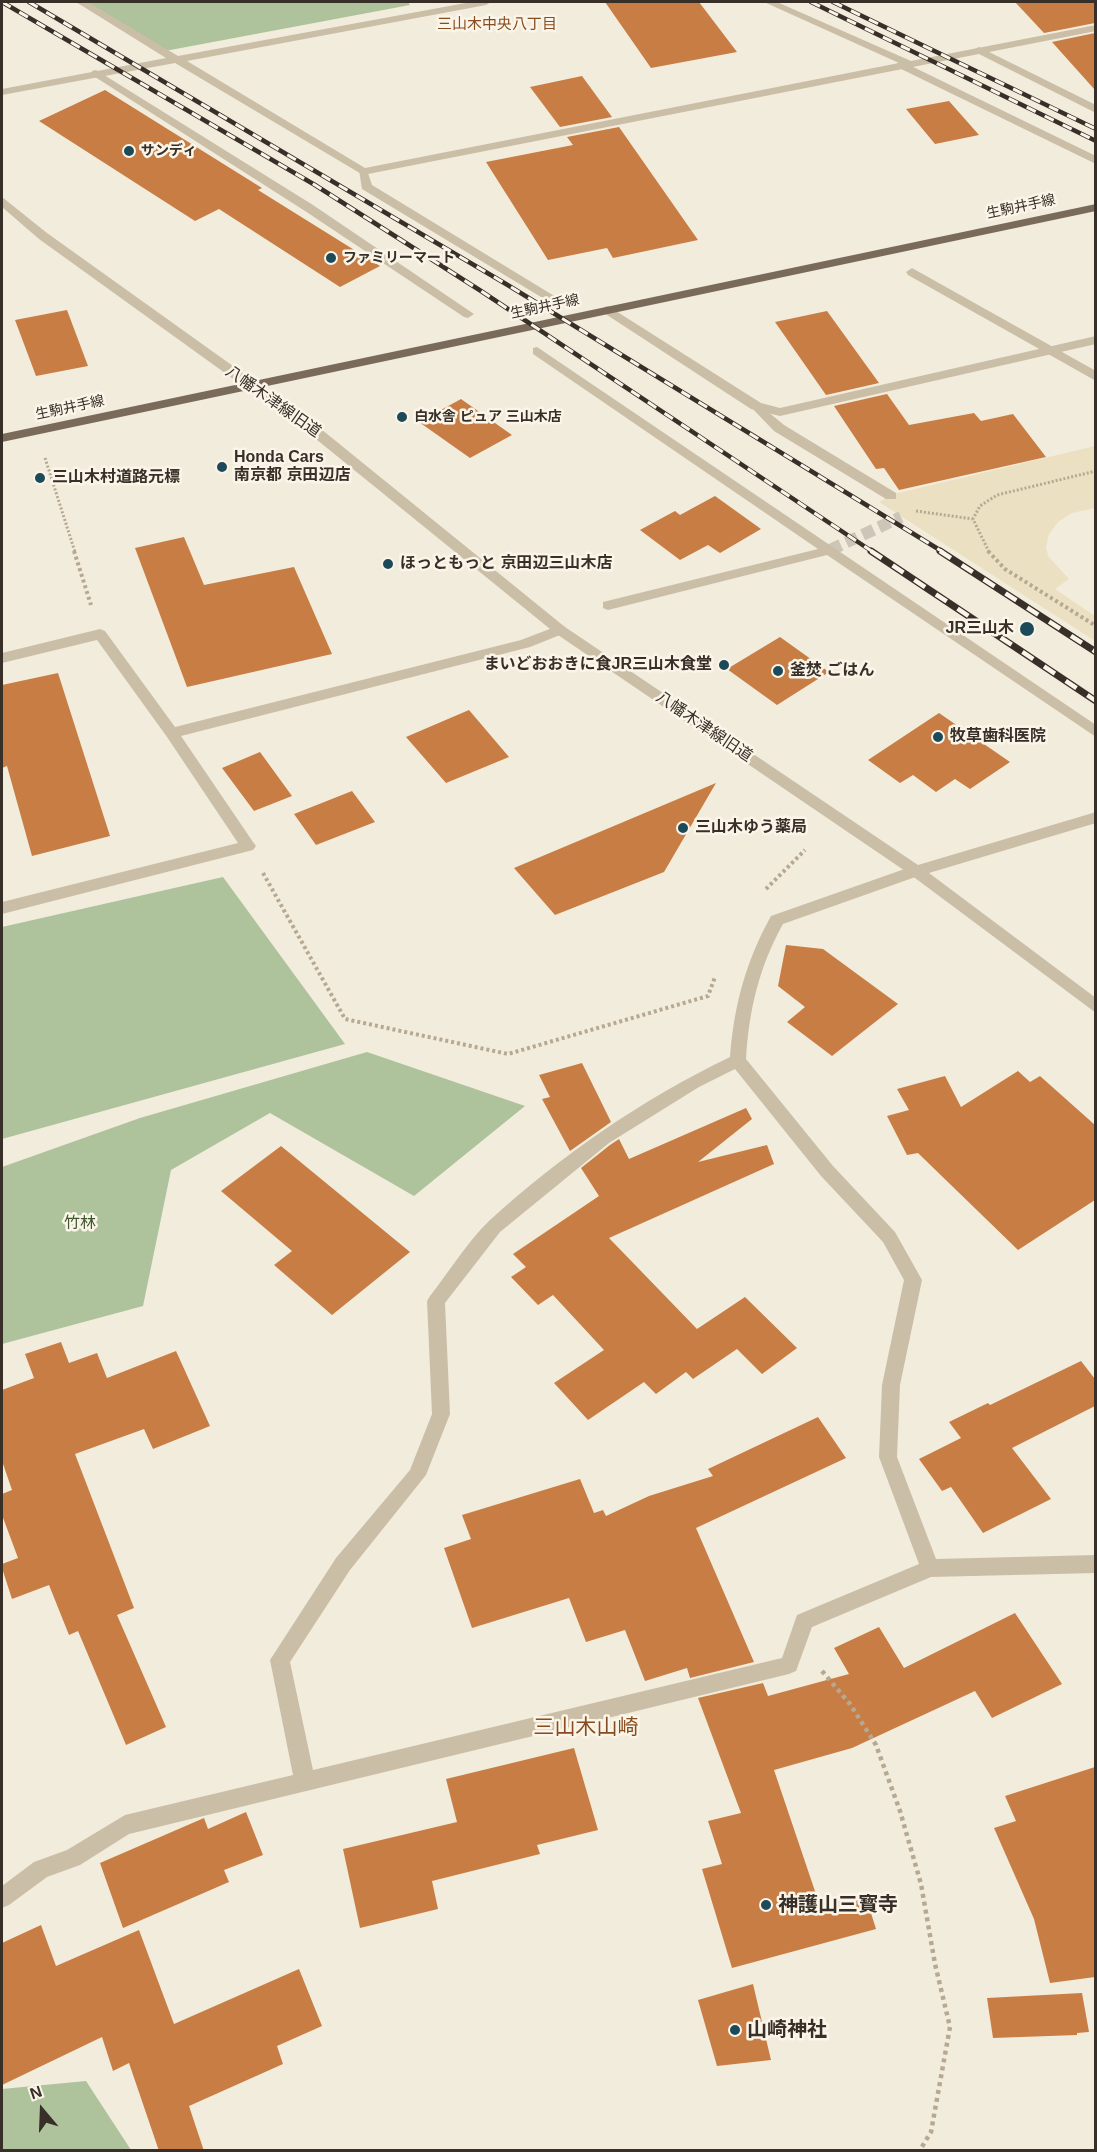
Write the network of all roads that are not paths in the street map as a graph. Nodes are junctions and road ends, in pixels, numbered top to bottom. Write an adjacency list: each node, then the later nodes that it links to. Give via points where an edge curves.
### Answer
1 (81, 2): 6 (street)
2 (486, 2): 6 (street)
3 (769, 2): 7 (street)
4 (1095, 28): 5 (street)
5 (979, 50): 7 (street); 10 (street)
6 (177, 57): 8 (street); 12 (street)
7 (905, 64): 11 (street); 12 (street)
8 (96, 73): 9 (street); 18 (street)
9 (2, 92)
10 (1095, 110)
11 (1095, 160)
12 (363, 172): 16 (street, via 366,187)
13 (2, 201): 23 (street, 八幡木津線旧道, via 43,236)
14 (1095, 207): 17 (main road, 生駒井手線)
15 (912, 272): 21 (street)
16 (550, 297)
17 (608, 310): 23 (main road, 生駒井手線); 24 (street)
18 (468, 314)
19 (1095, 340): 21 (street)
20 (537, 351): 27 (street)
21 (1048, 351): 22 (street); 24 (street, via 780,412)
22 (1095, 377)
23 (250, 386): 25 (main road, 生駒井手線); 29 (street, 八幡木津線旧道, via 316,432)
24 (756, 406): 26 (street, via 779,428)
25 (2, 438)
26 (891, 496)
27 (830, 550): 28 (street); 31 (street)
28 (608, 605)
29 (560, 630): 32 (street, via 525,644); 34 (street, 八幡木津線旧道)
30 (2, 658): 32 (street, via 100,634)
31 (1095, 732)
32 (172, 733): 35 (street, via 248,846)
33 (1095, 817): 34 (street)
34 (916, 871): 36 (street, 八幡木津線旧道); 37 (street, via 777,920 748,980)
35 (2, 908)
36 (1095, 1007)
37 (738, 1060): 39 (street, via 827,1171 889,1237 913,1280 891,1385 888,1457); 40 (street, via 693,1082 603,1138 494,1227 436,1301 441,1414 417,1474 343,1564 280,1660)
38 (1095, 1564): 39 (street)
39 (930, 1568): 40 (street, via 804,1621 789,1665)
40 (305, 1782): 41 (street, via 125,1825 74,1858 41,1869)
41 (2, 1898)

